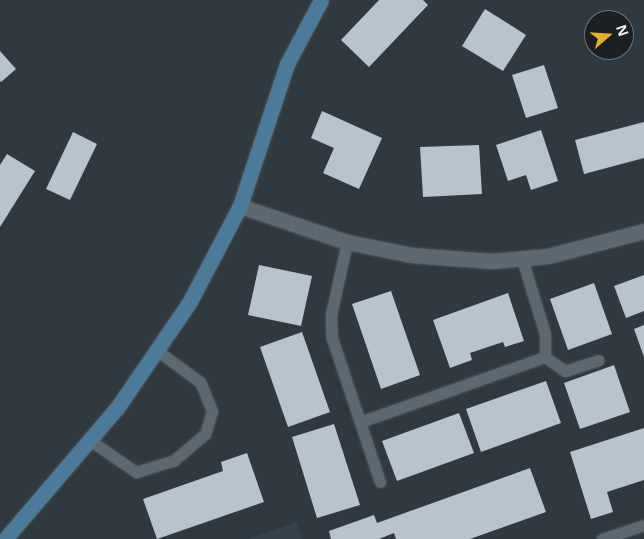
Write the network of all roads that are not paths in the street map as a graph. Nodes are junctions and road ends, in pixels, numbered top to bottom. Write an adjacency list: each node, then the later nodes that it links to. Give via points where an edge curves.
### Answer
1 (321, 0): 2 (street, via 288,64)
2 (240, 206): 4 (street); 6 (street)
3 (644, 231): 5 (street)
4 (347, 242): 5 (street, via 410,255); 9 (lane, via 331,315 332,338)
5 (522, 259): 7 (lane, via 545,334)
6 (159, 352): 10 (street); 10 (lane, via 200,382 212,411 205,434 173,461 136,472)
7 (545, 357): 8 (lane, via 565,372); 9 (lane)
8 (598, 360)
9 (360, 422): 11 (lane)
10 (91, 441): 13 (street)
11 (380, 482)
12 (644, 525): 14 (lane)
13 (5, 539)
14 (602, 539)

